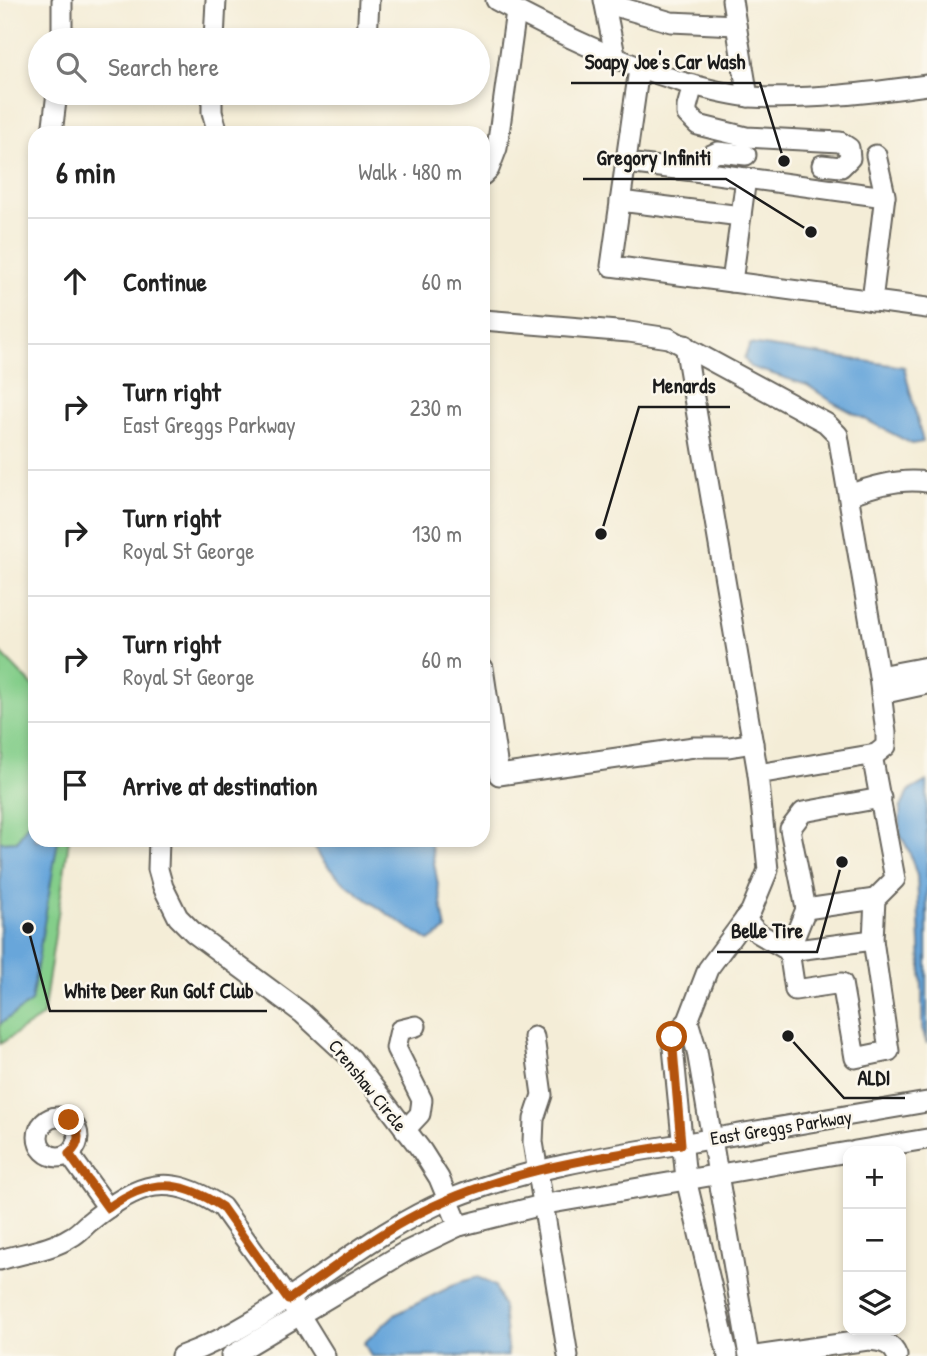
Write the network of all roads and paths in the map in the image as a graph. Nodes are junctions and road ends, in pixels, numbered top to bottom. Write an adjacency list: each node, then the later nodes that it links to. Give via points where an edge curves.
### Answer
1 (62, 0): 9 (street)
2 (216, 0): 10 (street)
3 (369, 0): 11 (street)
4 (496, 0): 7 (street)
5 (732, 0): 8 (street)
6 (605, 2): 8 (street, via 671,22); 12 (street)
7 (516, 11): 12 (street); 24 (street, via 497,148)
8 (736, 25): 16 (street)
9 (62, 28)
10 (215, 28)
11 (368, 28)
12 (616, 60): 13 (street)
13 (639, 69): 14 (street); 23 (street)
14 (693, 85): 16 (street); 25 (street, via 687,114 698,125 746,136 840,142 849,148 850,158 841,167)
15 (927, 85): 16 (street, via 851,95)
16 (748, 97)
17 (56, 105): 19 (street)
18 (212, 105): 20 (street)
19 (53, 126)
20 (216, 126)
21 (746, 155): 26 (street, via 718,152 707,157)
22 (876, 155): 28 (street)
23 (626, 163): 26 (street); 29 (street)
24 (490, 166)
25 (822, 166)
26 (702, 172): 27 (street)
27 (746, 178): 28 (street); 30 (street)
28 (885, 197): 32 (street)
29 (620, 201): 30 (street); 31 (street, via 611,266)
30 (741, 216): 31 (street)
31 (732, 282): 32 (street)
32 (872, 301): 33 (street)
33 (927, 308)
34 (490, 321): 35 (street, via 629,332)
35 (685, 345): 38 (street, via 826,423 838,435); 43 (street)
36 (927, 483): 38 (street, via 916,480)
37 (927, 492): 38 (street, via 862,500)
38 (849, 495): 41 (street)
39 (927, 667): 41 (street)
40 (927, 684): 41 (street)
41 (880, 685): 44 (street, via 886,746)
42 (490, 715): 43 (street, via 499,775)
43 (753, 743): 45 (street)
44 (872, 755): 45 (street); 46 (street)
45 (758, 774): 50 (street, via 768,870)
46 (881, 798): 48 (street, via 895,878); 49 (street, via 803,812 790,830)
47 (159, 847): 57 (street, Crenshaw Circle, via 158,869 178,917 330,1037)
48 (875, 899): 49 (street); 51 (street)
49 (806, 908): 52 (street)
50 (745, 919): 52 (street, via 758,933); 53 (street, via 708,969)
51 (873, 940): 52 (street); 52 (street, via 889,1051 855,1058 842,983 794,990)
52 (789, 951)
53 (688, 1021): 58 (street); 60 (street, via 672,1037)
54 (416, 1026): 57 (street, via 400,1030 396,1048 422,1100 419,1114)
55 (534, 1037): 64 (street, via 542,1095 534,1119)
56 (927, 1102): 58 (street, East Greggs Parkway)
57 (405, 1130): 67 (street, Crenshaw Circle)
58 (712, 1138): 60 (street, East Greggs Parkway); 65 (street)
59 (927, 1139): 61 (street, East Greggs Parkway)
60 (681, 1144): 64 (street, East Greggs Parkway); 66 (street)
61 (885, 1146)
62 (843, 1153): 65 (street, East Greggs Parkway)
63 (69, 1154): 69 (street)
64 (537, 1171): 67 (street, East Greggs Parkway); 68 (street)
65 (717, 1174): 66 (street, East Greggs Parkway); 79 (street)
66 (686, 1179): 68 (street, East Greggs Parkway); 78 (street)
67 (449, 1199): 70 (street, Crenshaw Circle); 72 (street, East Greggs Parkway, via 408,1219)
68 (543, 1205): 70 (street, East Greggs Parkway); 77 (street)
69 (108, 1208): 71 (street, via 57,1245); 72 (street, via 149,1186 180,1187 207,1197 222,1207)
70 (459, 1226): 73 (street, East Greggs Parkway, via 405,1252)
71 (0, 1261)
72 (288, 1300): 73 (street); 74 (street, East Greggs Parkway)
73 (300, 1317): 75 (street, East Greggs Parkway); 76 (street)
74 (181, 1356)
75 (231, 1356)
76 (325, 1356)
77 (568, 1356)
78 (728, 1356)
79 (749, 1356)
80 (756, 1356): 81 (street, via 868,1340 883,1341)
81 (897, 1356)

